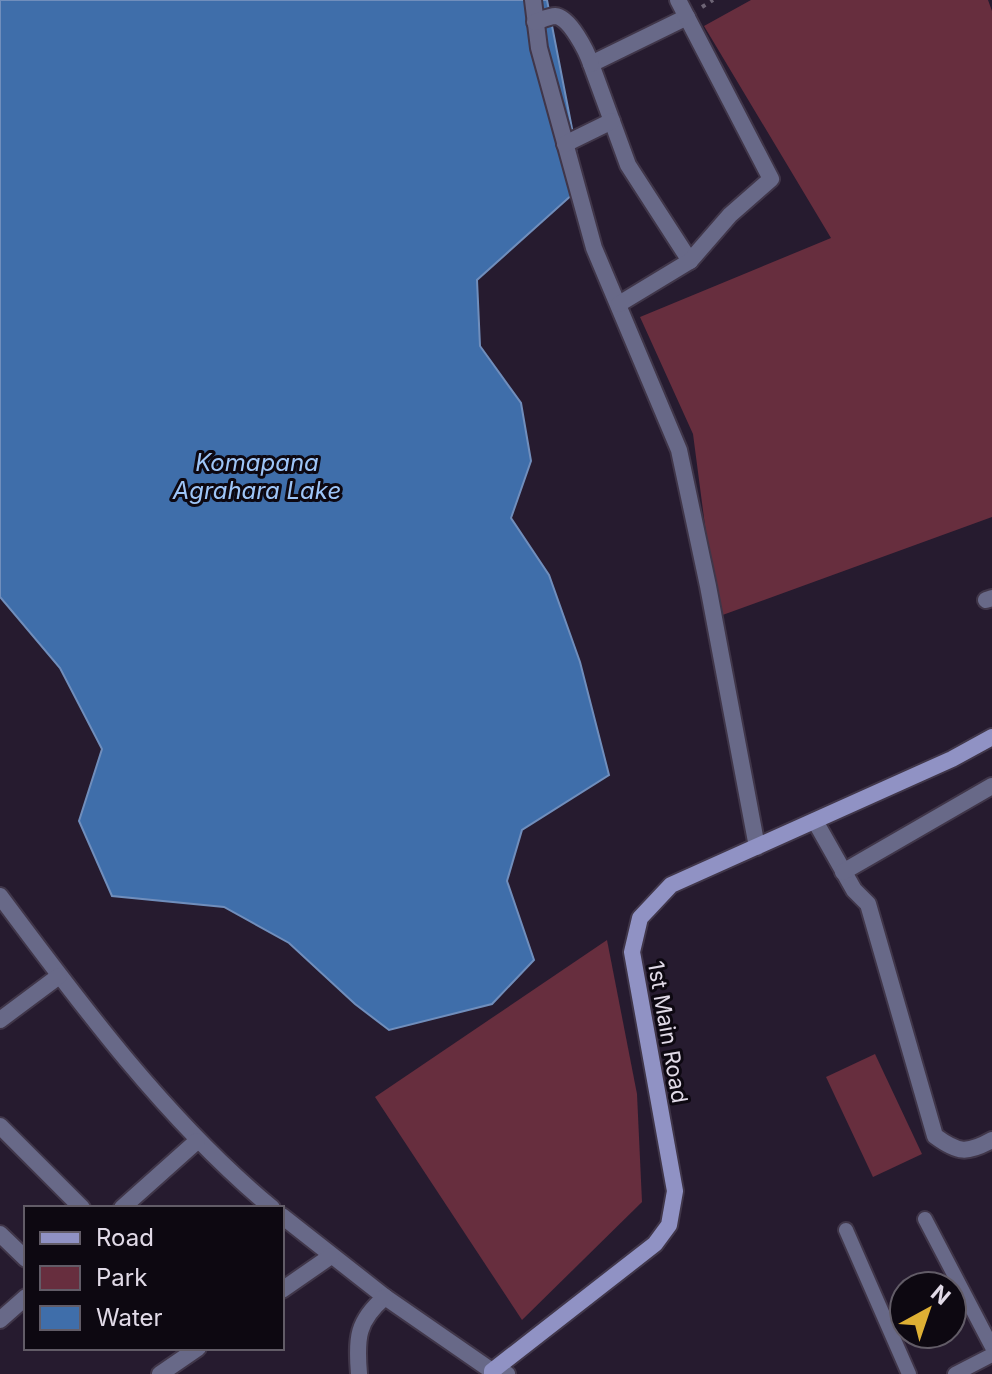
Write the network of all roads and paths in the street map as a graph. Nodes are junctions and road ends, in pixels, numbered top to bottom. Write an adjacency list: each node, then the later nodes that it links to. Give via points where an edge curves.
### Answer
1 (533, 0): 4 (street)
2 (678, 0): 3 (street)
3 (687, 17): 5 (street); 8 (street, via 771,179)
4 (535, 22): 5 (street, via 555,16 564,20 586,48); 7 (street)
5 (591, 64): 6 (street)
6 (612, 121): 7 (street); 8 (street, via 628,165)
7 (565, 144): 9 (street, via 594,248)
8 (690, 261): 9 (street)
9 (619, 304): 13 (street, via 679,450)
10 (992, 737): 12 (street, 1st Main Road)
11 (992, 786): 14 (street)
12 (815, 821): 13 (street, 1st Main Road); 14 (street)
13 (757, 847): 37 (street, 1st Main Road, via 671,885 640,918 632,952 675,1191 669,1225 655,1244)
14 (843, 872): 19 (street, via 875,922 935,1136 953,1149 974,1150)
15 (0, 896): 16 (street)
16 (59, 976): 17 (street); 20 (street)
17 (0, 1020)
18 (0, 1126): 21 (street)
19 (992, 1140)
20 (197, 1141): 22 (street); 23 (street)
21 (80, 1206)
22 (124, 1206)
23 (270, 1206)
24 (284, 1218): 28 (street)
25 (925, 1219): 34 (lane)
26 (846, 1230): 40 (lane)
27 (0, 1234): 29 (street)
28 (331, 1256): 30 (street); 31 (street)
29 (24, 1257)
30 (284, 1289)
31 (385, 1297): 37 (street); 39 (street, via 367,1313 357,1346)
32 (24, 1299): 33 (street)
33 (0, 1320)
34 (992, 1347)
35 (195, 1350): 38 (street)
36 (992, 1355): 41 (lane)
37 (497, 1373)
38 (160, 1374)
39 (359, 1374)
40 (909, 1374)
41 (955, 1374)

